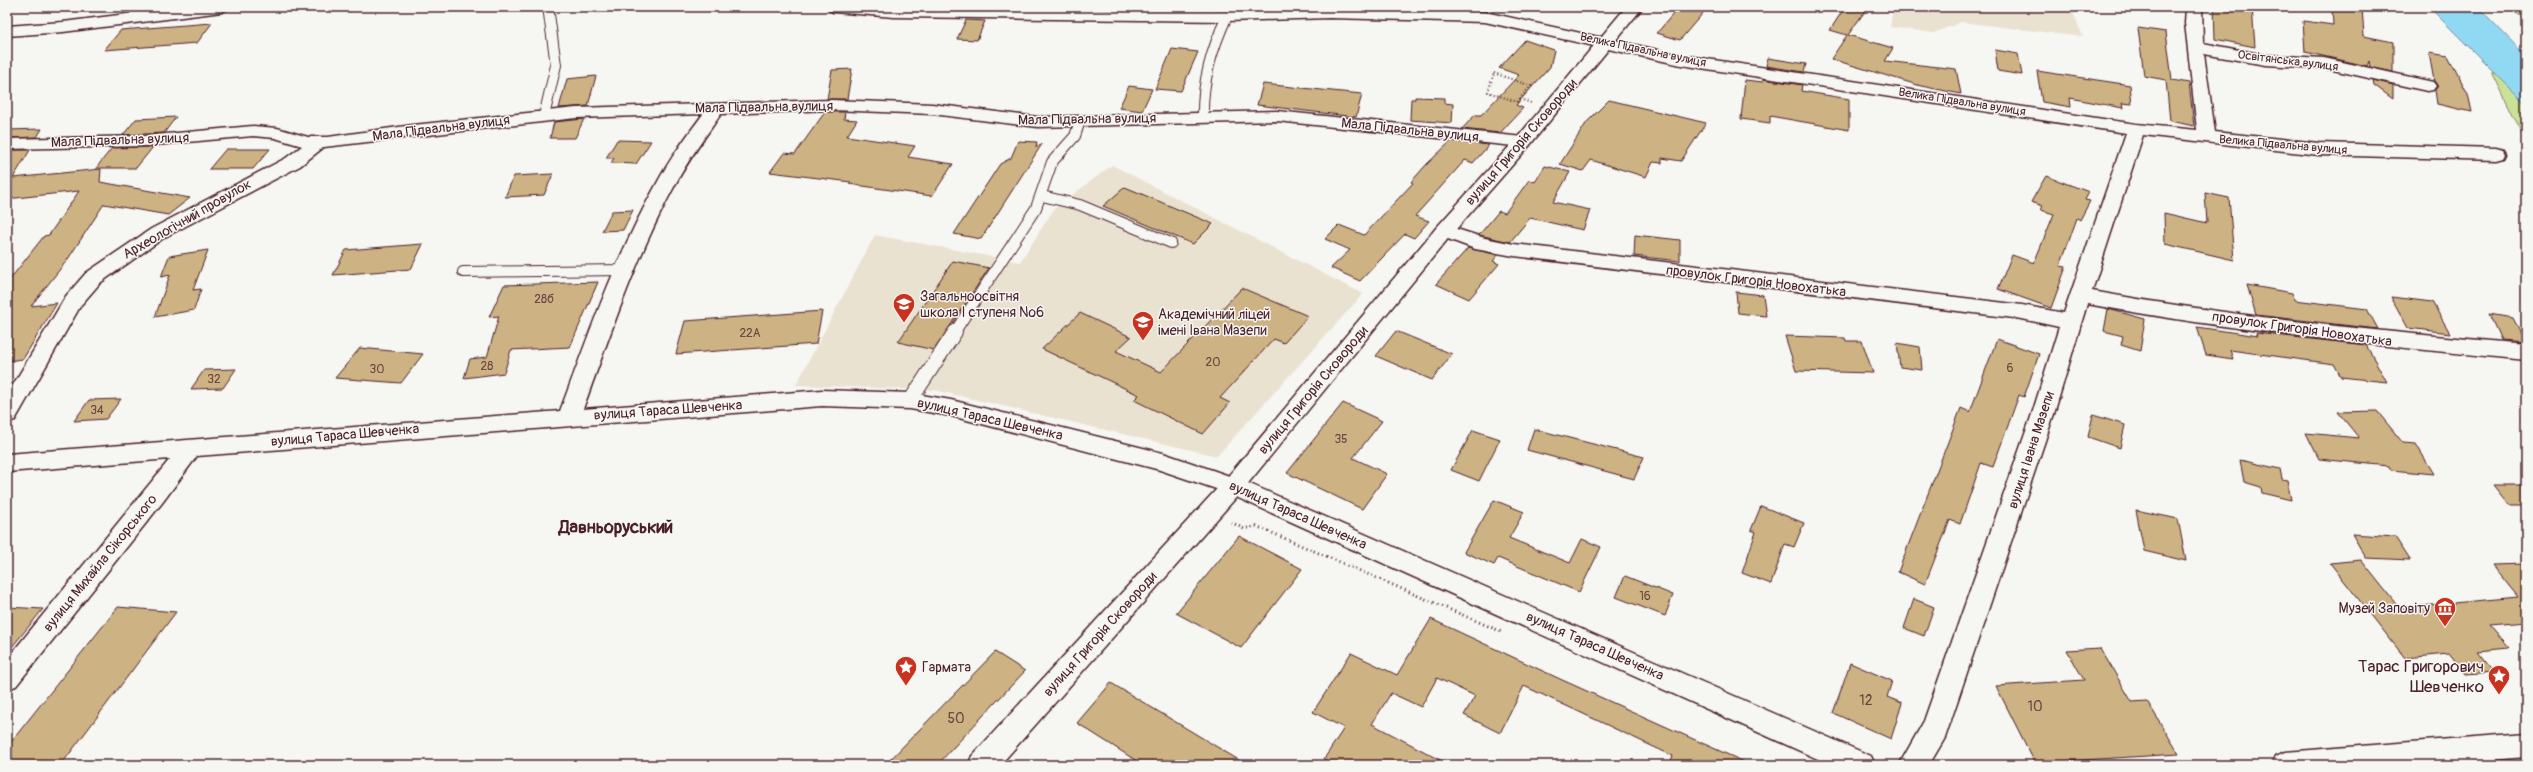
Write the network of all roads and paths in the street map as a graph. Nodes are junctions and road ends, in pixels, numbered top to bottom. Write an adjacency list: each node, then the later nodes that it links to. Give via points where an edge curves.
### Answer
1 (222, 7): 7 (street)
2 (548, 7): 15 (lane, via 556,65)
3 (833, 7): 8 (street, Велика Підвальна вулиця, via 894,12)
4 (1635, 7): 10 (street, вулиця Григорія Сковороди)
5 (2194, 7): 11 (street)
6 (1360, 10): 8 (street, Велика Підвальна вулиця); 10 (street, Велика Підвальна вулиця, via 1485,18)
7 (138, 13): 9 (street, via 64,27)
8 (1227, 16): 16 (lane, via 1204,80)
9 (7, 31)
10 (1605, 43): 18 (street, Велика Підвальна вулиця, via 1681,60); 20 (street, вулиця Григорія Сковороди)
11 (2195, 46): 13 (street, Освітянська вулиця, via 2258,59 2324,63); 19 (street, via 2204,100)
12 (1494, 73): 12 (path, via 1516,81 1531,86 1517,102 1502,97 1488,92)
13 (2427, 86)
14 (717, 107): 15 (street, Мала Підвальна вулиця); 17 (street, Мала Підвальна вулиця, via 863,105 932,109 1025,122); 27 (street, via 659,194)
15 (544, 116): 21 (street, Мала Підвальна вулиця)
16 (1203, 116): 17 (street, Мала Підвальна вулиця); 20 (street, Мала Підвальна вулиця, via 1292,117)
17 (1080, 121): 24 (lane, via 1076,134 1050,166)
18 (2136, 129): 19 (street, Велика Підвальна вулиця); 29 (street, вулиця Івана Мазепи)
19 (2206, 138): 23 (street, Велика Підвальна вулиця, via 2363,152)
20 (1522, 142): 25 (street, вулиця Григорія Сковороди)
21 (318, 143): 22 (street, Мала Підвальна вулиця, via 277,133 253,131 144,141); 33 (street, Археологічний провулок, via 293,162 158,233 93,278 73,301)
22 (7, 144)
23 (2496, 154)
24 (1042, 196): 26 (lane, via 1080,205); 32 (lane)
25 (1444, 231): 30 (street, провулок Григорія Новохатька, via 1482,244 1534,253 2015,311); 37 (street, вулиця Григорія Сковороди)
26 (1171, 243)
27 (625, 270): 28 (lane); 34 (street)
28 (464, 272)
29 (2080, 296): 30 (street, вулиця Івана Мазепи); 31 (street, провулок Григорія Новохатька, via 2145,308 2368,338)
30 (2070, 322): 44 (street, вулиця Івана Мазепи, via 2044,414 1938,721 1931,738)
31 (2526, 352)
32 (910, 401): 34 (street, вулиця Тараса Шевченка, via 822,398); 37 (street, вулиця Тараса Шевченка, via 1036,428 1163,462)
33 (7, 414)
34 (569, 417): 35 (street, вулиця Тараса Шевченка)
35 (191, 447): 36 (street, вулиця Тараса Шевченка); 40 (street, вулиця Михайла Сікорського, via 154,497)
36 (7, 463)
37 (1233, 486): 38 (street, вулиця Григорія Сковороди); 43 (street, вулиця Тараса Шевченка)
38 (1210, 512): 39 (path, via 1244,528 1256,526); 42 (street, вулиця Григорія Сковороди)
39 (1504, 633)
40 (7, 678)
41 (2526, 745): 45 (street)
42 (982, 765)
43 (1861, 765)
44 (1913, 765)
45 (2285, 765)

